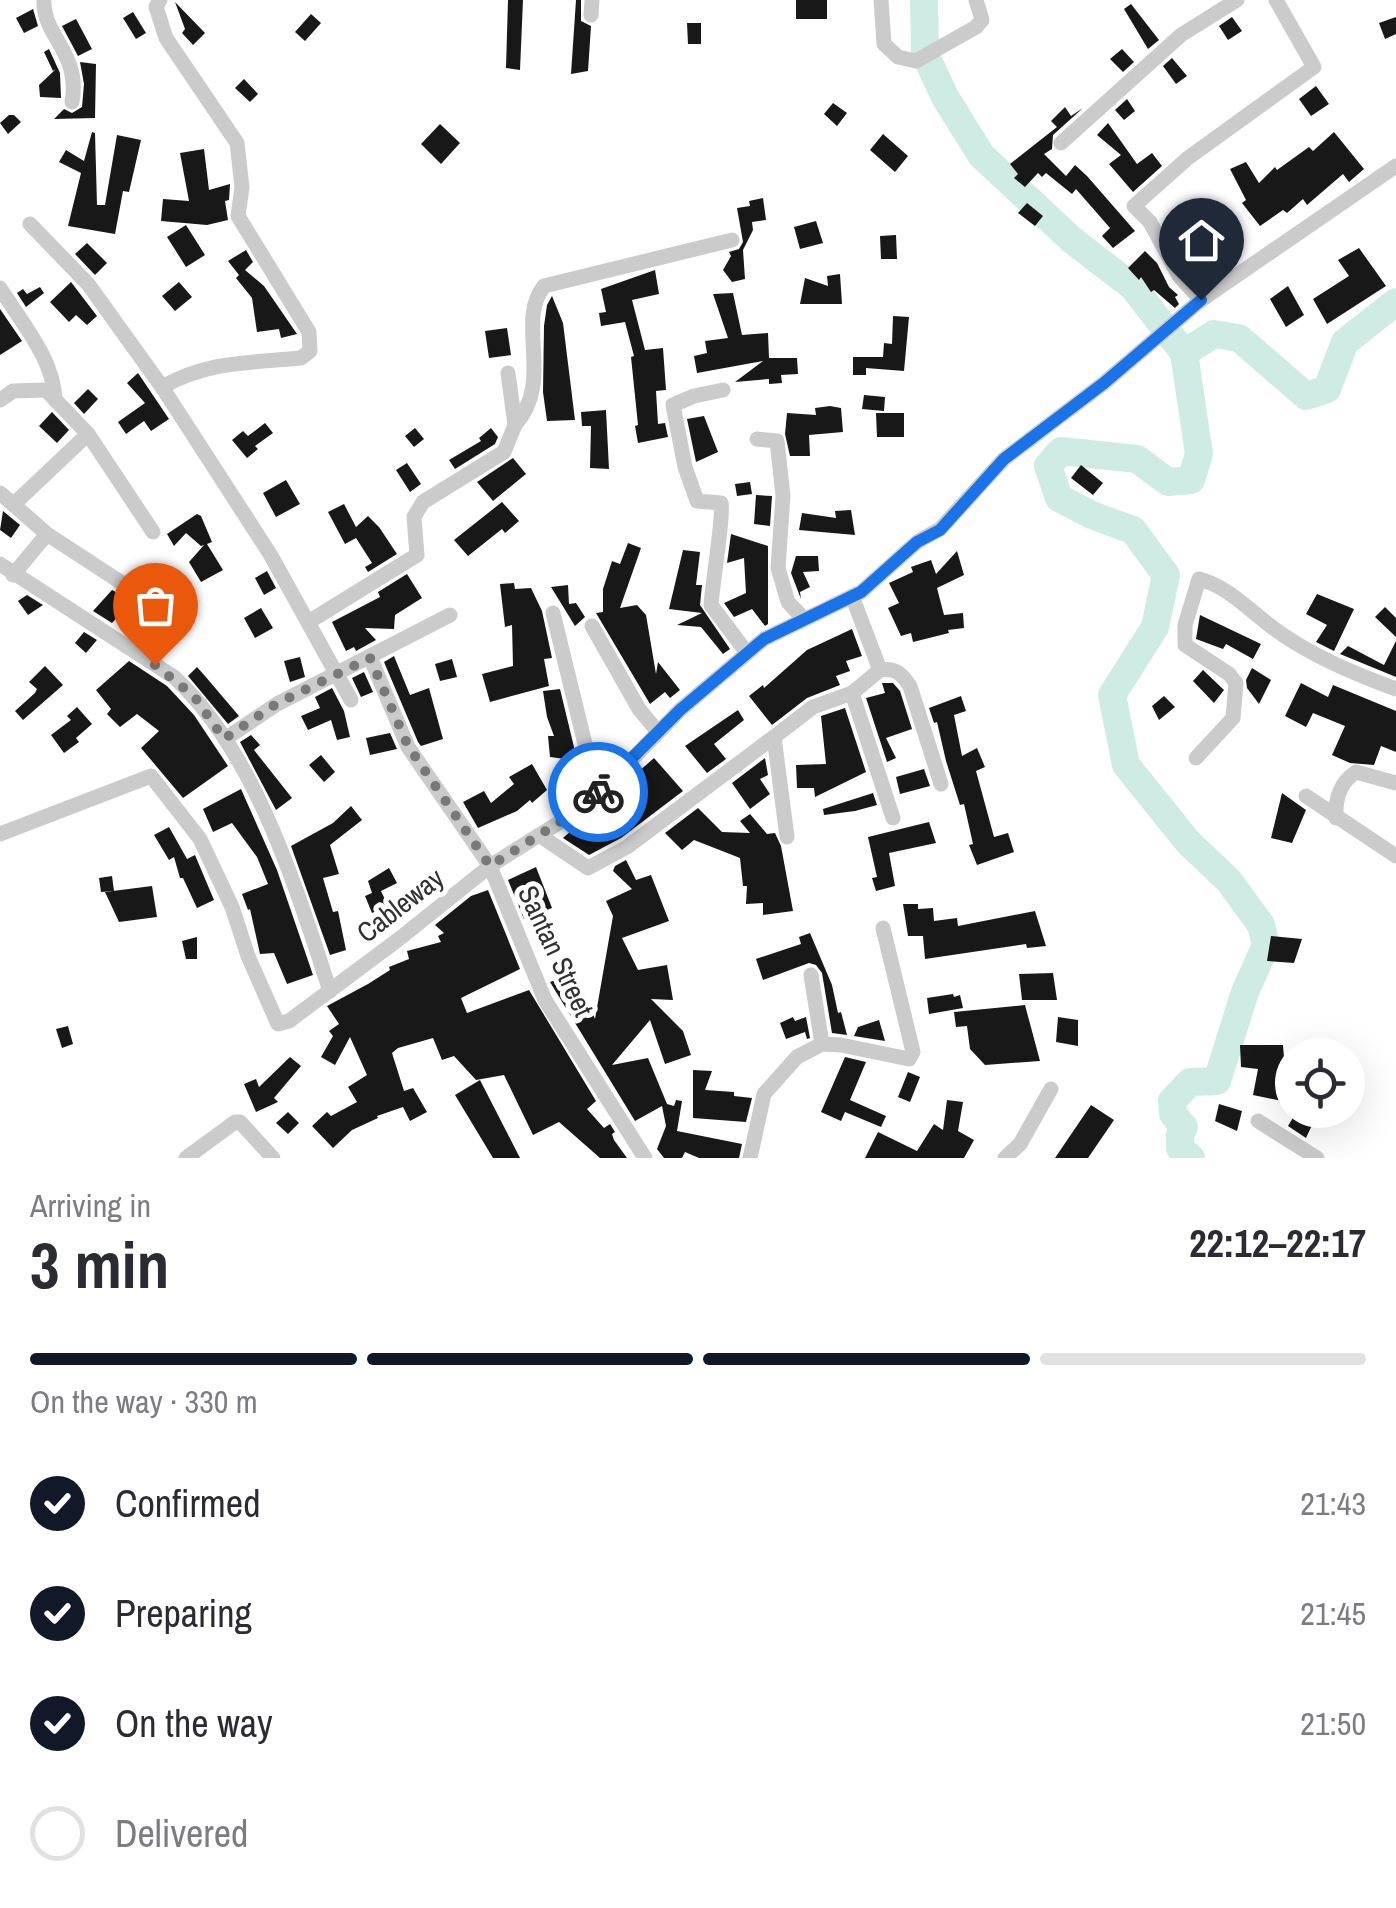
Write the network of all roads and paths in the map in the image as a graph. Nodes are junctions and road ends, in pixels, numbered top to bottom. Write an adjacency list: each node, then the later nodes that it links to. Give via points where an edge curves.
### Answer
1 (44, 0): 7 (street, via 43,13 70,60)
2 (160, 0): 15 (street, via 156,7 166,38 237,143 238,216 311,342 302,358 208,366)
3 (881, 0): 4 (street, via 884,44 898,57 923,57 976,27 982,20)
4 (976, 0)
5 (1237, 0): 8 (street, via 1182,35)
6 (1276, 0): 13 (street, via 1314,67 1134,206)
7 (72, 102)
8 (1061, 143)
9 (1396, 166): 13 (street, Cableway)
10 (30, 224): 15 (street, via 88,284)
11 (732, 240): 19 (street, via 544,286 532,312 531,394)
12 (0, 288): 18 (street, via 50,368)
13 (1201, 300): 28 (street, Cableway, via 1004,459 940,530)
14 (508, 372): 19 (street)
15 (162, 387): 32 (street)
16 (722, 390): 34 (street, via 673,405 674,422 698,501 721,503 711,605)
17 (6, 396): 18 (street, via 46,390)
18 (56, 400): 20 (street)
19 (515, 426): 32 (street, via 504,452 423,502 414,518 418,555)
20 (88, 434): 23 (street); 24 (street)
21 (757, 439): 31 (street, via 777,441 783,496 778,568 788,602)
22 (0, 494): 23 (street)
23 (14, 504): 25 (street)
24 (152, 532)
25 (47, 534): 26 (street); 27 (street)
26 (6, 569): 43 (street, via 174,677)
27 (125, 586)
28 (852, 596): 31 (street, Cableway); 36 (street)
29 (553, 613): 47 (street)
30 (450, 616): 35 (street)
31 (804, 619): 34 (street, Cableway)
32 (310, 620): 37 (street)
33 (592, 626): 41 (street)
34 (747, 653): 41 (street, Cableway)
35 (370, 658): 37 (street); 55 (street, Santan Street, via 408,746)
36 (880, 670): 39 (street); 46 (street, via 902,674 910,686)
37 (339, 672): 40 (street); 43 (street)
38 (1396, 689): 44 (street, via 1324,658 1220,584 1198,579 1185,645 1236,683 1233,718)
39 (852, 693): 42 (street, via 813,708); 49 (street)
40 (352, 700)
41 (658, 732): 47 (street, Cableway)
42 (774, 737): 52 (street, via 588,868); 53 (street)
43 (224, 739): 58 (street, via 274,832)
44 (1196, 758)
45 (1396, 783): 50 (street, via 1356,772 1341,788)
46 (942, 784)
47 (596, 793): 52 (street, Cableway)
48 (1306, 796): 50 (street)
49 (893, 818)
50 (1336, 818): 54 (street)
51 (0, 834): 58 (street, Cableway, via 151,776 200,839 278,1024)
52 (538, 835): 55 (street, Cableway)
53 (787, 837)
54 (1396, 856)
55 (490, 866): 58 (street, Cableway); 64 (street, Santan Street, via 545,1000)
56 (883, 928): 59 (street, via 910,1060)
57 (811, 975): 59 (street)
58 (330, 992)
59 (822, 1044): 65 (street, via 796,1058 764,1094)
60 (1051, 1089): 66 (street)
61 (1258, 1122): 67 (street)
62 (186, 1158): 63 (street, via 234,1122)
63 (273, 1158)
64 (645, 1158)
65 (750, 1158)
66 (1006, 1158)
67 (1318, 1158)

